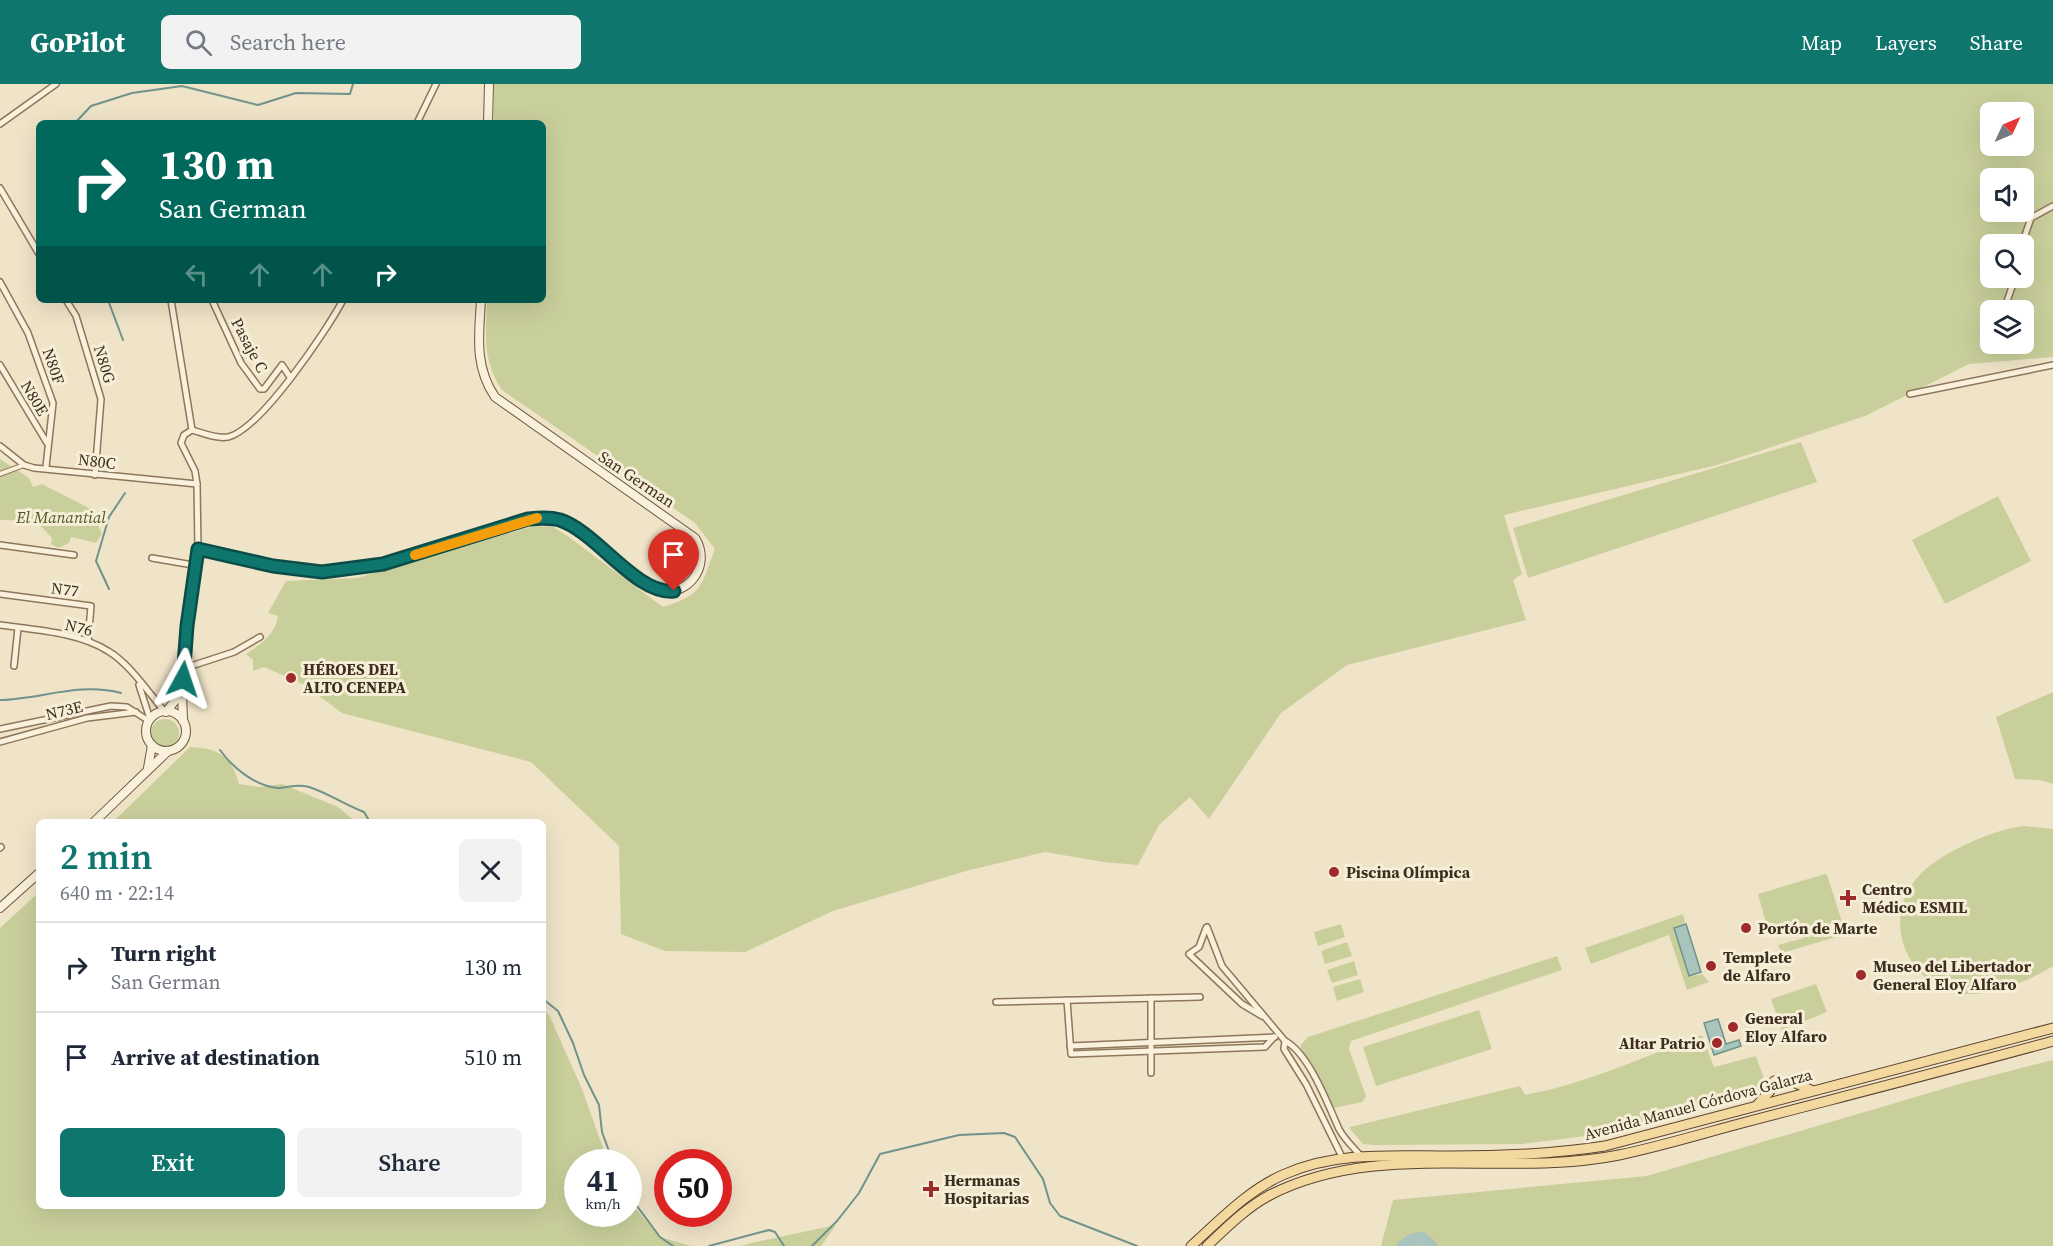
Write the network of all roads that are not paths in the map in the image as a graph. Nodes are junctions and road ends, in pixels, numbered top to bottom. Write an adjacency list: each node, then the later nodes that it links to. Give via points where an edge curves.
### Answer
1 (56, 84): 6 (street)
2 (436, 84): 4 (street)
3 (489, 84): 5 (main road)
4 (418, 120)
5 (488, 120)
6 (0, 124)
7 (0, 188): 10 (street)
8 (2053, 206): 9 (street, via 2031,218)
9 (2025, 234)
10 (36, 249)
11 (0, 282): 22 (street, N80F, via 28,333 53,403)
12 (68, 303): 27 (street, N80G, via 101,399)
13 (171, 303): 21 (street)
14 (213, 303): 19 (street, Pasaje C, via 241,363 260,389 282,365)
15 (341, 303): 19 (street)
16 (481, 303): 30 (main road, San German, via 480,363 495,396 695,538 702,553 693,579 674,591 658,591 563,521 546,517 528,519 383,564 322,572 273,566)
17 (0, 365): 22 (street, N80E)
18 (2053, 365): 20 (street)
19 (290, 377): 21 (street, via 238,433 216,437)
20 (1910, 394)
21 (192, 430): 28 (street, via 181,443)
22 (48, 445): 25 (street, N80F)
23 (0, 446): 24 (street)
24 (24, 465): 25 (street, N80C); 26 (street)
25 (46, 467): 27 (street, N80C)
26 (0, 474)
27 (95, 475): 28 (street, N80C)
28 (197, 484): 30 (street)
29 (0, 545): 31 (street)
30 (198, 549): 33 (main road)
31 (74, 555)
32 (152, 558): 33 (street)
33 (194, 565): 40 (main road)
34 (0, 594): 38 (street, N77, via 91,606)
35 (0, 625): 36 (street, N76)
36 (18, 628): 38 (street, N76); 39 (street)
37 (260, 637): 40 (street, via 234,652)
38 (87, 641): 41 (street, N76, via 118,658)
39 (14, 666)
40 (185, 668): 42 (main road)
41 (137, 681): 45 (street, N76); 47 (street, N76)
42 (182, 691): 45 (main road); 48 (main road)
43 (86, 709): 44 (street, N73E, via 119,706); 46 (street); 49 (street, N73E)
44 (136, 712): 46 (street, N73E); 47 (street, N73E)
45 (166, 712): 47 (main road); 48 (main road)
46 (87, 718): 51 (street, N73E)
47 (150, 720): 53 (main road, via 147,738)
48 (183, 721): 54 (main road, via 183,742)
49 (16, 724): 50 (street, N73E); 51 (street)
50 (2, 729): 52 (street)
51 (19, 736): 52 (street, N73E)
52 (3, 740)
53 (152, 745): 54 (main road); 55 (main road)
54 (168, 751): 55 (main road)
55 (148, 768): 56 (main road)
56 (97, 819)
57 (36, 876): 58 (main road)
58 (0, 908)
59 (1200, 997): 60 (street)
60 (1151, 998): 61 (street); 68 (street)
61 (1067, 1000): 62 (street); 69 (street)
62 (996, 1002)
63 (1264, 1017): 63 (street, via 1222,966 1206,927 1199,947 1189,954 1242,1004); 65 (street)
64 (2053, 1028): 74 (main road, Avenida Manuel Córdova Galarza)
65 (1277, 1036): 66 (street); 68 (street); 70 (street, via 1265,1047)
66 (1285, 1041): 76 (street, via 1294,1045 1340,1131); 77 (street, via 1284,1049)
67 (2053, 1041): 78 (main road, Avenida Manuel Córdova Galarza, via 1621,1155 1574,1163 1390,1165 1321,1176 1271,1194)
68 (1149, 1042): 69 (street); 70 (street)
69 (1070, 1046): 70 (street, via 1071,1054)
70 (1150, 1051): 71 (street)
71 (1151, 1072)
72 (1791, 1080): 74 (main road)
73 (1774, 1081): 75 (main road)
74 (1811, 1090): 75 (main road, Avenida Manuel Córdova Galarza)
75 (1758, 1104): 76 (main road, Avenida Manuel Córdova Galarza, via 1637,1139 1574,1151 1493,1156)
76 (1360, 1155): 77 (main road, Avenida Manuel Córdova Galarza)
77 (1342, 1158): 78 (main road, Avenida Manuel Córdova Galarza, via 1300,1168 1259,1188)
78 (1211, 1235): 79 (main road, Avenida Manuel Córdova Galarza); 80 (main road, Avenida Manuel Córdova Galarza)
79 (1191, 1246)
80 (1207, 1246)

